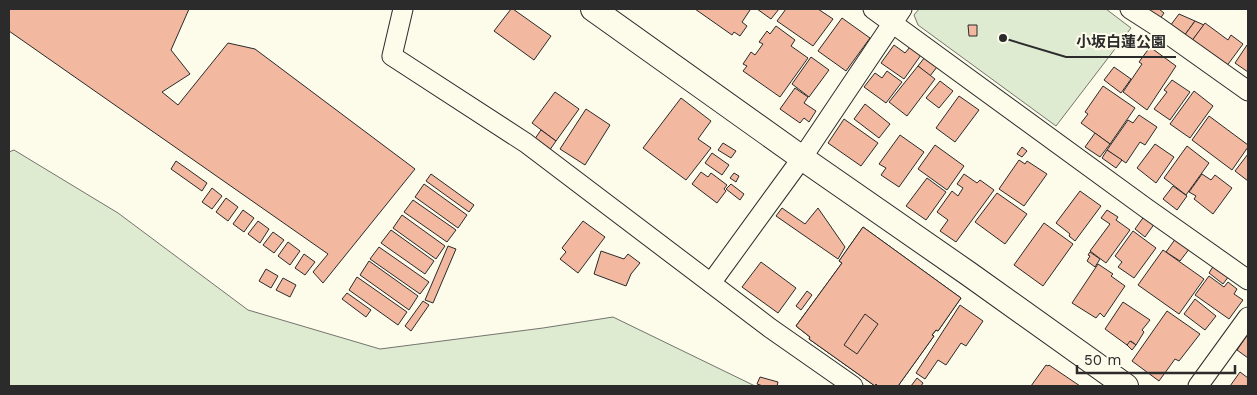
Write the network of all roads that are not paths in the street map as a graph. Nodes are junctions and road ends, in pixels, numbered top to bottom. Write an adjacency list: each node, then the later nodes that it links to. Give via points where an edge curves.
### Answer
1 (403, 9): 9 (street, via 392,56 526,143)
2 (593, 9): 7 (street)
3 (873, 9): 5 (street)
4 (1130, 9): 6 (street)
5 (897, 16): 7 (street); 8 (street, via 1138,202)
6 (1248, 90)
7 (802, 158): 9 (street); 12 (street)
8 (1248, 280)
9 (711, 283): 11 (street)
10 (1248, 317): 13 (street)
11 (853, 386)
12 (1126, 386)
13 (1198, 386)

